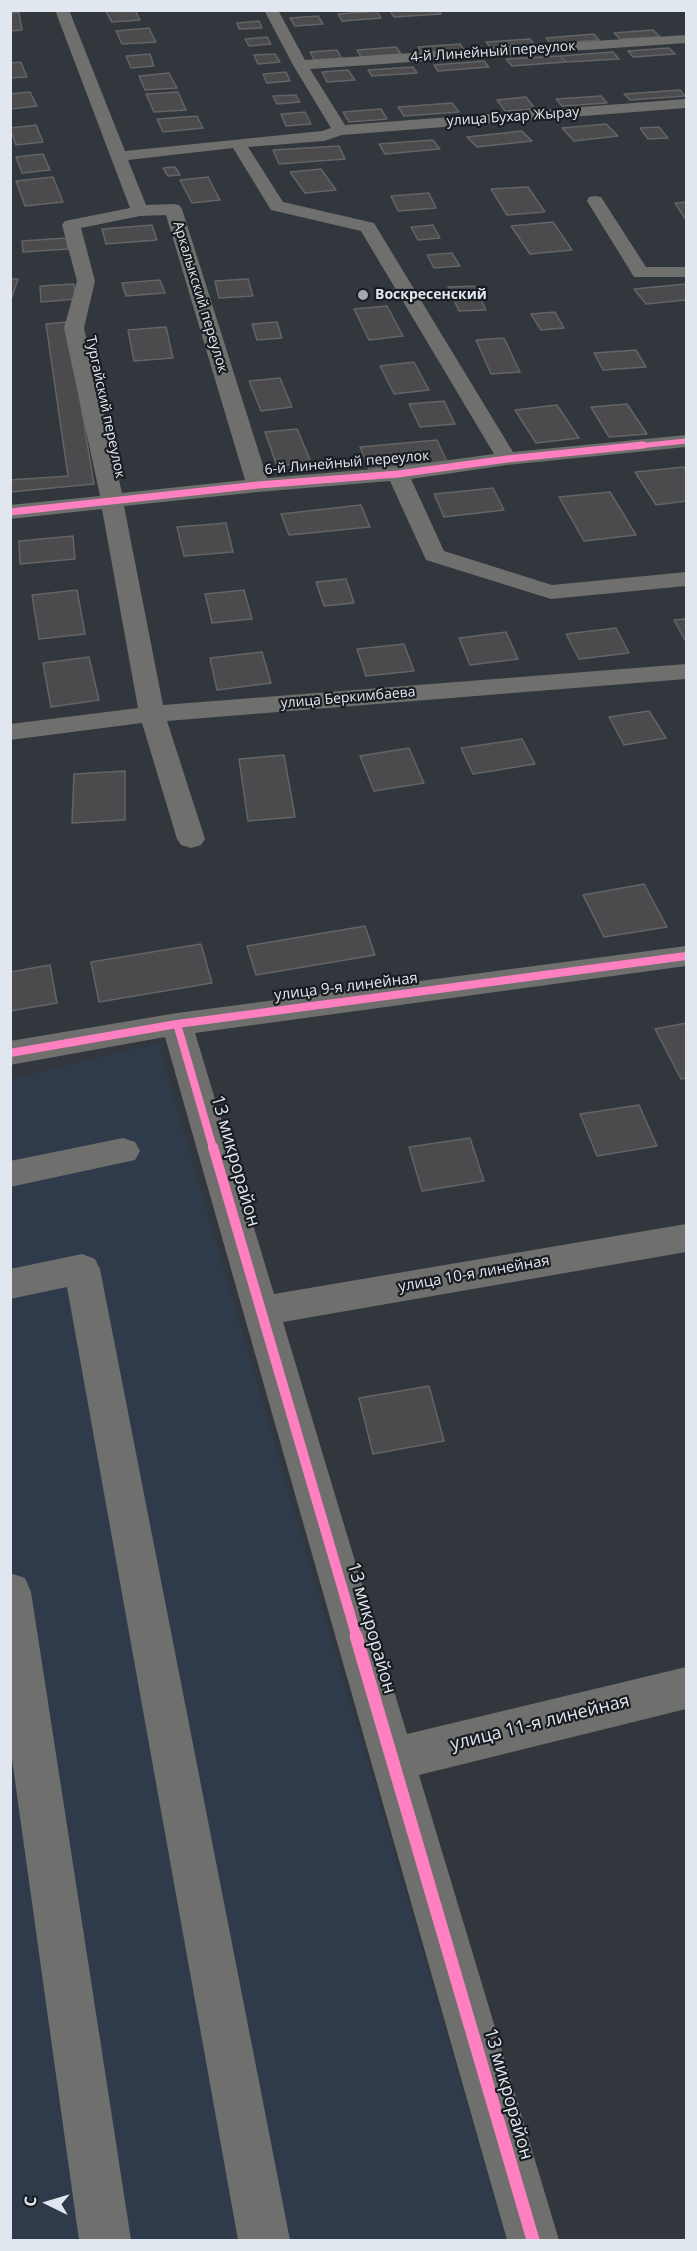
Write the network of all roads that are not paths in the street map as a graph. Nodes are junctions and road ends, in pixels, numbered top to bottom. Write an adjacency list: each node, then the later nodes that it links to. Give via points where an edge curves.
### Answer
1 (62, 10): 8 (street)
2 (276, 11): 4 (street)
3 (687, 39): 4 (street, 4-й Линейный переулок)
4 (300, 65): 6 (street)
5 (687, 104): 6 (street, улица Бухар Жырау)
6 (340, 130): 7 (street, улица Бухар Жырау, via 324,136)
7 (238, 143): 8 (street, улица Бухар Жырау); 13 (street, via 277,206 368,227)
8 (119, 156): 10 (street)
9 (595, 201): 11 (street, via 640,273)
10 (140, 211): 15 (street, Аркалыкский переулок, via 173,209); 16 (street, Тургайский переулок, via 71,225 86,281 74,328)
11 (687, 272)
12 (687, 441): 13 (street, 6-й Линейный переулок)
13 (507, 459): 14 (street, 6-й Линейный переулок)
14 (398, 474): 15 (street, 6-й Линейный переулок); 18 (street, via 435,555 551,592)
15 (258, 485): 16 (street, 6-й Линейный переулок)
16 (112, 500): 17 (street, 6-й Линейный переулок); 20 (street, Тургайский переулок)
17 (10, 512)
18 (687, 579)
19 (687, 672): 20 (street, улица Беркимбаева)
20 (152, 714): 21 (street, улица Беркимбаева); 22 (street, Тургайский переулок)
21 (10, 732)
22 (191, 839)
23 (687, 956): 24 (street, улица 9-я линейная)
24 (177, 1024): 25 (street, улица 9-я линейная); 30 (street, 13 микрорайон)
25 (10, 1053)
26 (123, 1151): 27 (street)
27 (10, 1174)
28 (687, 1238): 30 (street, улица 10-я линейная)
29 (10, 1284): 35 (street, via 82,1269)
30 (261, 1311): 33 (street, 13 микрорайон)
31 (10, 1592): 34 (street)
32 (687, 1688): 33 (street, улица 11-я линейная)
33 (393, 1759): 36 (street, 13 микрорайон)
34 (105, 2241)
35 (264, 2241)
36 (533, 2241)

